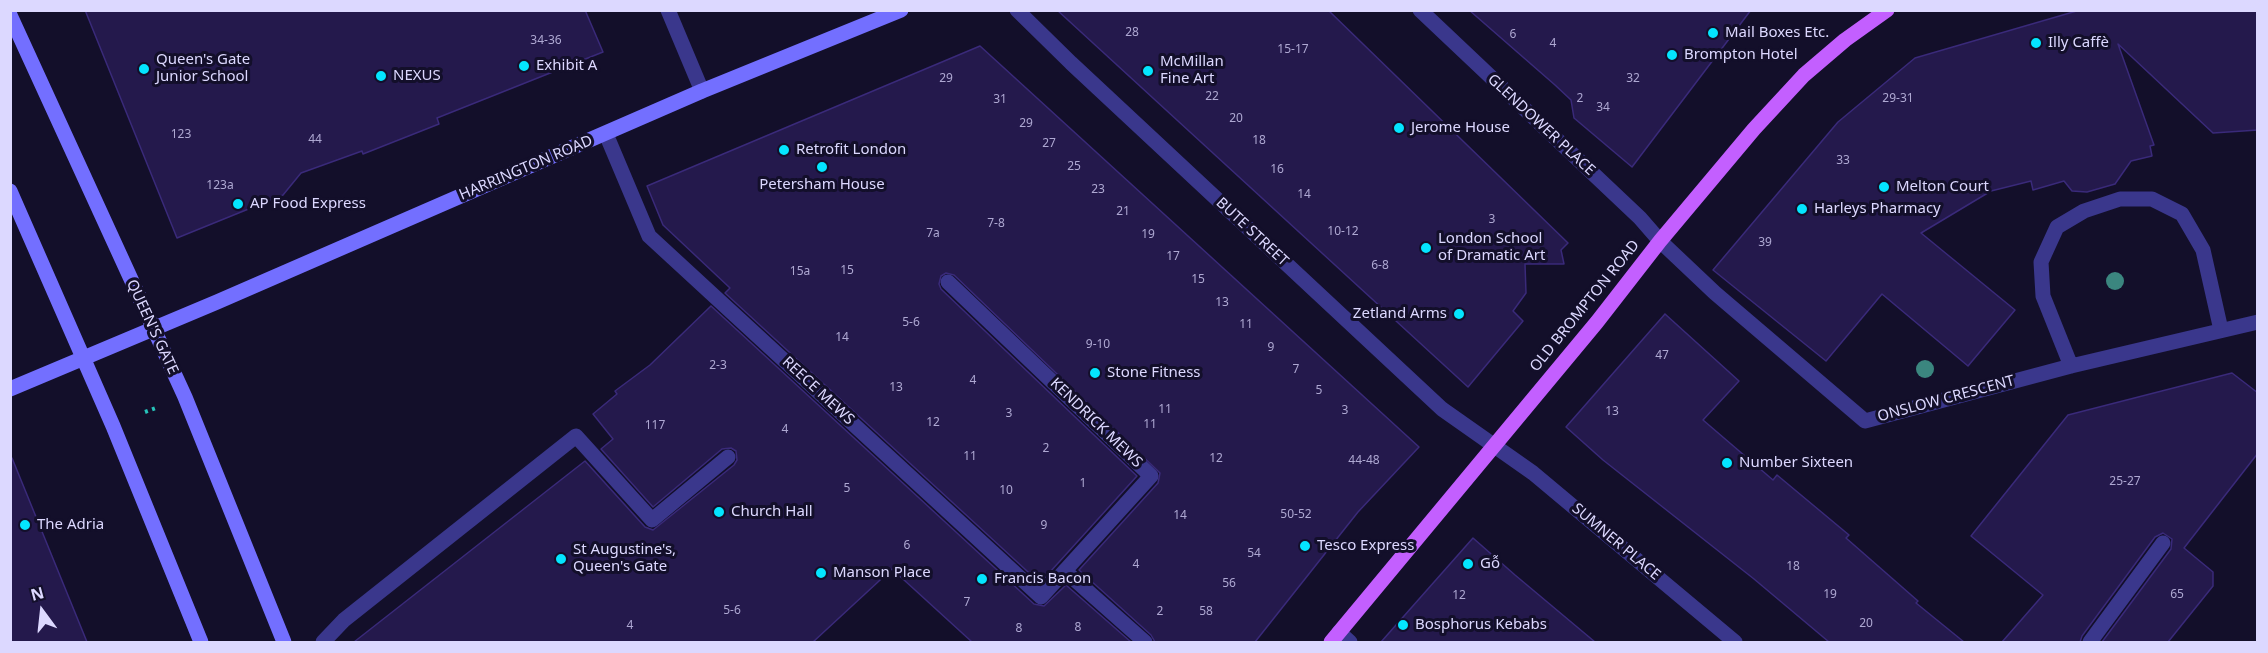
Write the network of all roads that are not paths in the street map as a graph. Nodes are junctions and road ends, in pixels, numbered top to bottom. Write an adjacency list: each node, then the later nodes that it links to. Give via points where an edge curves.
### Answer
1 (668, 10): 7 (street)
2 (901, 10): 7 (street, HARRINGTON ROAD)
3 (1017, 10): 18 (street, BUTE STREET, via 1442,409)
4 (1420, 10): 10 (street, GLENDOWER PLACE, via 1640,218)
5 (1887, 10): 10 (main road, OLD BROMPTON ROAD, via 1804,75)
6 (10, 15): 13 (street, QUEEN'S GATE)
7 (702, 91): 8 (street, HARRINGTON ROAD)
8 (606, 134): 13 (street, HARRINGTON ROAD); 21 (street, REECE MEWS, via 650,236 1041,597)
9 (10, 191): 15 (street)
10 (1660, 242): 16 (street, ONSLOW CRESCENT, via 1865,421); 18 (main road, OLD BROMPTON ROAD)
11 (948, 282): 21 (street, KENDRICK MEWS, via 1151,476)
12 (2258, 322): 14 (street, ONSLOW CRESCENT)
13 (153, 329): 15 (street, HARRINGTON ROAD); 24 (street, QUEEN'S GATE, via 185,397)
14 (2221, 330): 16 (street, ONSLOW CRESCENT); 16 (street, via 2203,250 2182,214 2152,199 2120,200 2084,211 2057,227 2041,262 2043,296)
15 (83, 357): 17 (street, HARRINGTON ROAD); 23 (street)
16 (2071, 366)
17 (10, 389)
18 (1494, 446): 22 (main road, OLD BROMPTON ROAD); 27 (street, SUMNER PLACE, via 1533,473)
19 (728, 457): 25 (street, via 652,520 576,436 344,620)
20 (2163, 543): 28 (street)
21 (1065, 571): 26 (street)
22 (1340, 639)
23 (201, 642)
24 (284, 642)
25 (323, 642)
26 (1145, 642)
27 (1736, 642)
28 (2090, 642)

